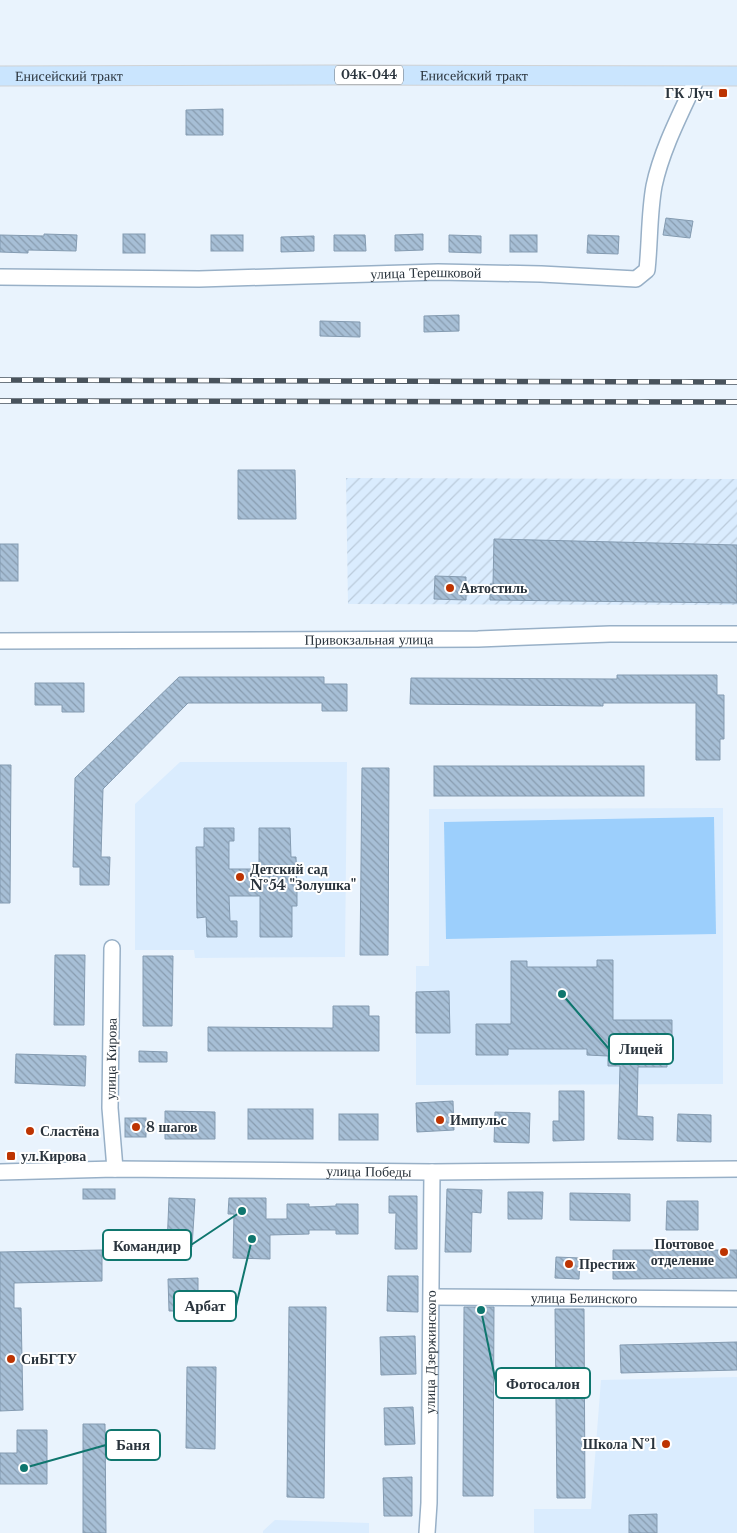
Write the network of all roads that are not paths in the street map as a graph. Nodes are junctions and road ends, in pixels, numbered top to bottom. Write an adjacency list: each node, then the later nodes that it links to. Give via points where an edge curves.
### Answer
1 (0, 76): 2 (main road, Енисейский тракт / 04К-044)
2 (698, 76): 3 (main road, Енисейский тракт / 04К-044); 4 (street, улица Терешковой, via 654,184 647,270 636,279 438,272 199,279)
3 (737, 76)
4 (0, 277)
5 (737, 634): 6 (street, Привокзальная улица, via 478,639)
6 (0, 641)
7 (112, 948): 8 (street, улица Кирова, via 110,1108)
8 (114, 1169): 10 (street, улица Победы); 11 (street, улица Победы)
9 (737, 1169): 11 (street, улица Победы)
10 (0, 1172)
11 (432, 1172): 12 (street, улица Дзержинского)
12 (432, 1297): 13 (street, улица Белинского); 14 (street, улица Дзержинского)
13 (737, 1299)
14 (427, 1533)

